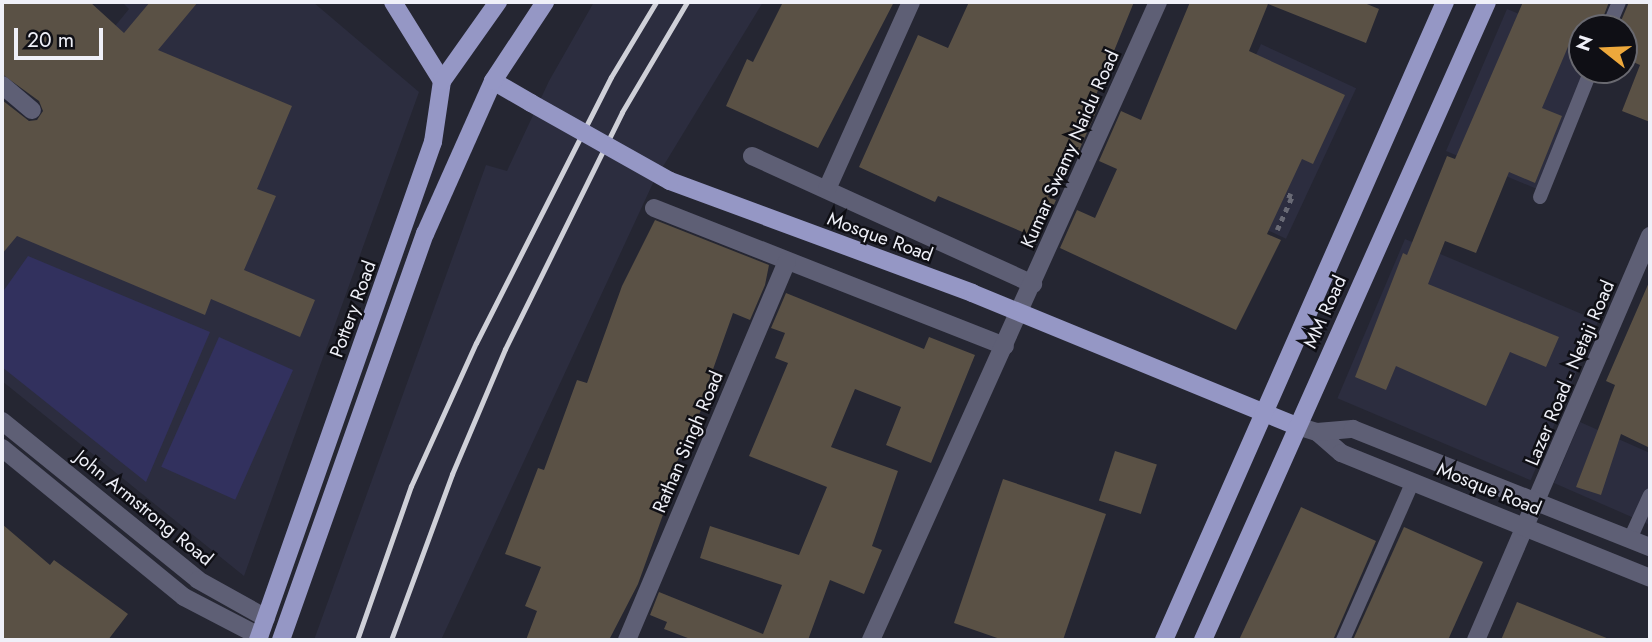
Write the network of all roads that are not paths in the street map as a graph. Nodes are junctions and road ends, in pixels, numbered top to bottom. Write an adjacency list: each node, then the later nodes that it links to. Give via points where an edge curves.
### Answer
1 (393, 2): 8 (main road)
2 (498, 2): 8 (main road, Pottery Road)
3 (545, 2): 9 (main road)
4 (911, 2): 14 (street)
5 (1158, 2): 19 (street, Kumar Swamy Naidu Road)
6 (1445, 2): 22 (main road, MM Road)
7 (1487, 2): 24 (main road, MM Road)
8 (443, 80): 34 (main road, Pottery Road, via 429,155)
9 (493, 81): 20 (main road, Mosque Road, bridge, via 670,181); 36 (main road, via 425,234)
10 (1585, 84): 15 (lane)
11 (2, 85): 12 (street)
12 (32, 110)
13 (751, 156): 14 (street)
14 (827, 189): 19 (street)
15 (1540, 197)
16 (654, 208): 18 (street)
17 (1650, 236): 29 (street, Lazer Road - Netaji Road)
18 (787, 261): 21 (street); 37 (street, Rathan Singh Road)
19 (1033, 284): 20 (street, Kumar Swamy Naidu Road)
20 (1020, 313): 21 (street, Kumar Swamy Naidu Road); 22 (main road, Mosque Road)
21 (1005, 346): 38 (street, Kumar Swamy Naidu Road)
22 (1263, 412): 24 (main road, Mosque Road); 39 (main road, MM Road)
23 (2, 421): 34 (street, John Armstrong Road, via 198,580)
24 (1297, 426): 25 (street, Mosque Road); 40 (main road, MM Road)
25 (1317, 432): 27 (street, Mosque Road, via 1341,453); 29 (street, Mosque Road, via 1353,429)
26 (2, 448): 35 (street, via 184,597)
27 (1413, 481): 30 (street, Mosque Road); 41 (lane)
28 (1650, 495): 31 (lane)
29 (1539, 502): 30 (street, Lazer Road - Netaji Road); 31 (street, Mosque Road)
30 (1528, 527): 33 (street, Mosque Road); 42 (street, Lazer Road - Netaji Road)
31 (1630, 539): 32 (street, Mosque Road)
32 (1650, 547)
33 (1650, 578)
34 (266, 618): 35 (main road, Pottery Road)
35 (259, 638)
36 (281, 640)
37 (627, 640)
38 (871, 640)
39 (1164, 640)
40 (1203, 640)
41 (1343, 640)
42 (1476, 640)

